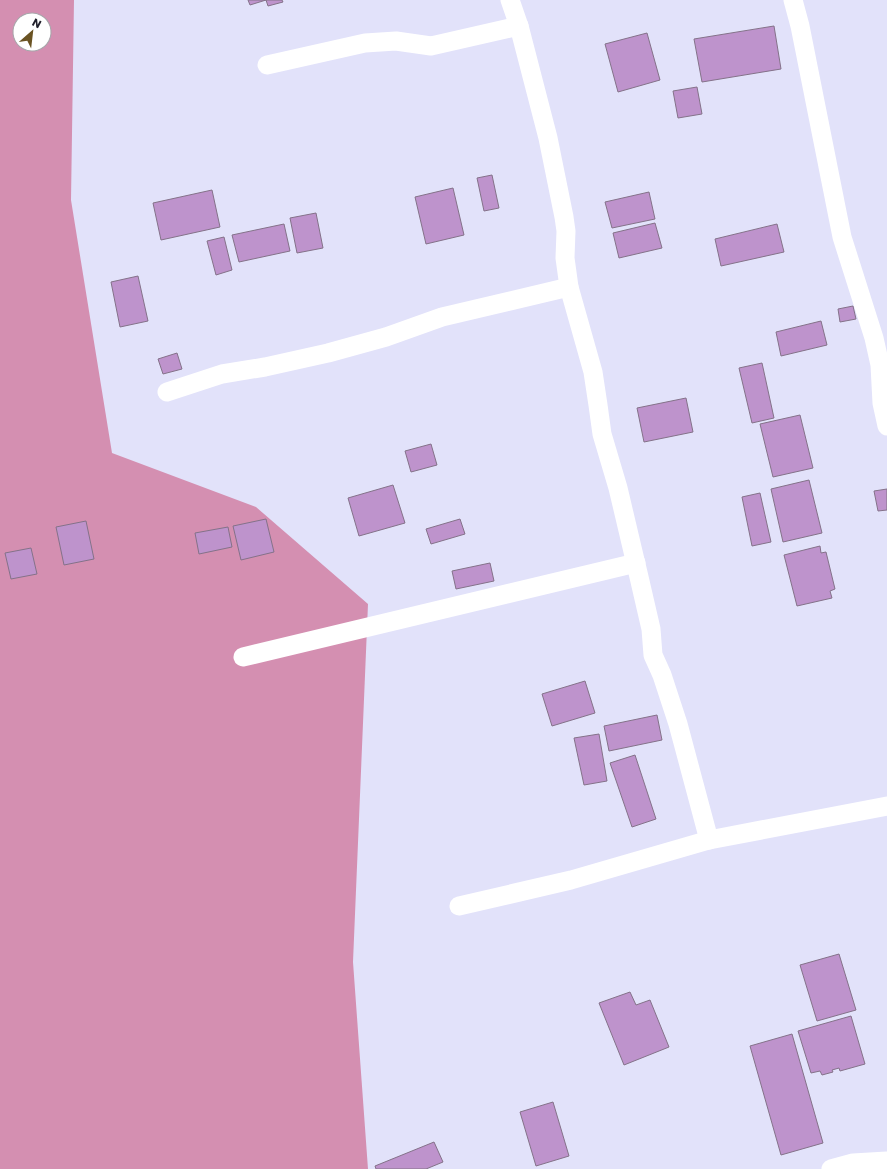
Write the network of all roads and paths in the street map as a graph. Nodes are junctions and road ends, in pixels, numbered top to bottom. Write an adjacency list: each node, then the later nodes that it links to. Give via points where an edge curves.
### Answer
1 (510, 0): 3 (street)
2 (793, 0): 7 (street, via 842,238 880,365 882,402)
3 (519, 26): 4 (street, via 431,46 396,41 365,43); 5 (street, via 548,138 564,217)
4 (267, 65)
5 (569, 287): 6 (street, via 442,317 379,339 321,355 222,374); 8 (street, via 592,372 602,434)
6 (167, 392)
7 (887, 426)
8 (636, 564): 9 (street); 11 (street, via 651,629 653,655 678,724)
9 (243, 657)
10 (886, 807): 11 (street)
11 (709, 840): 12 (street, via 571,880)
12 (459, 906)
13 (880, 1164): 14 (street, via 853,1163)
14 (831, 1169)

